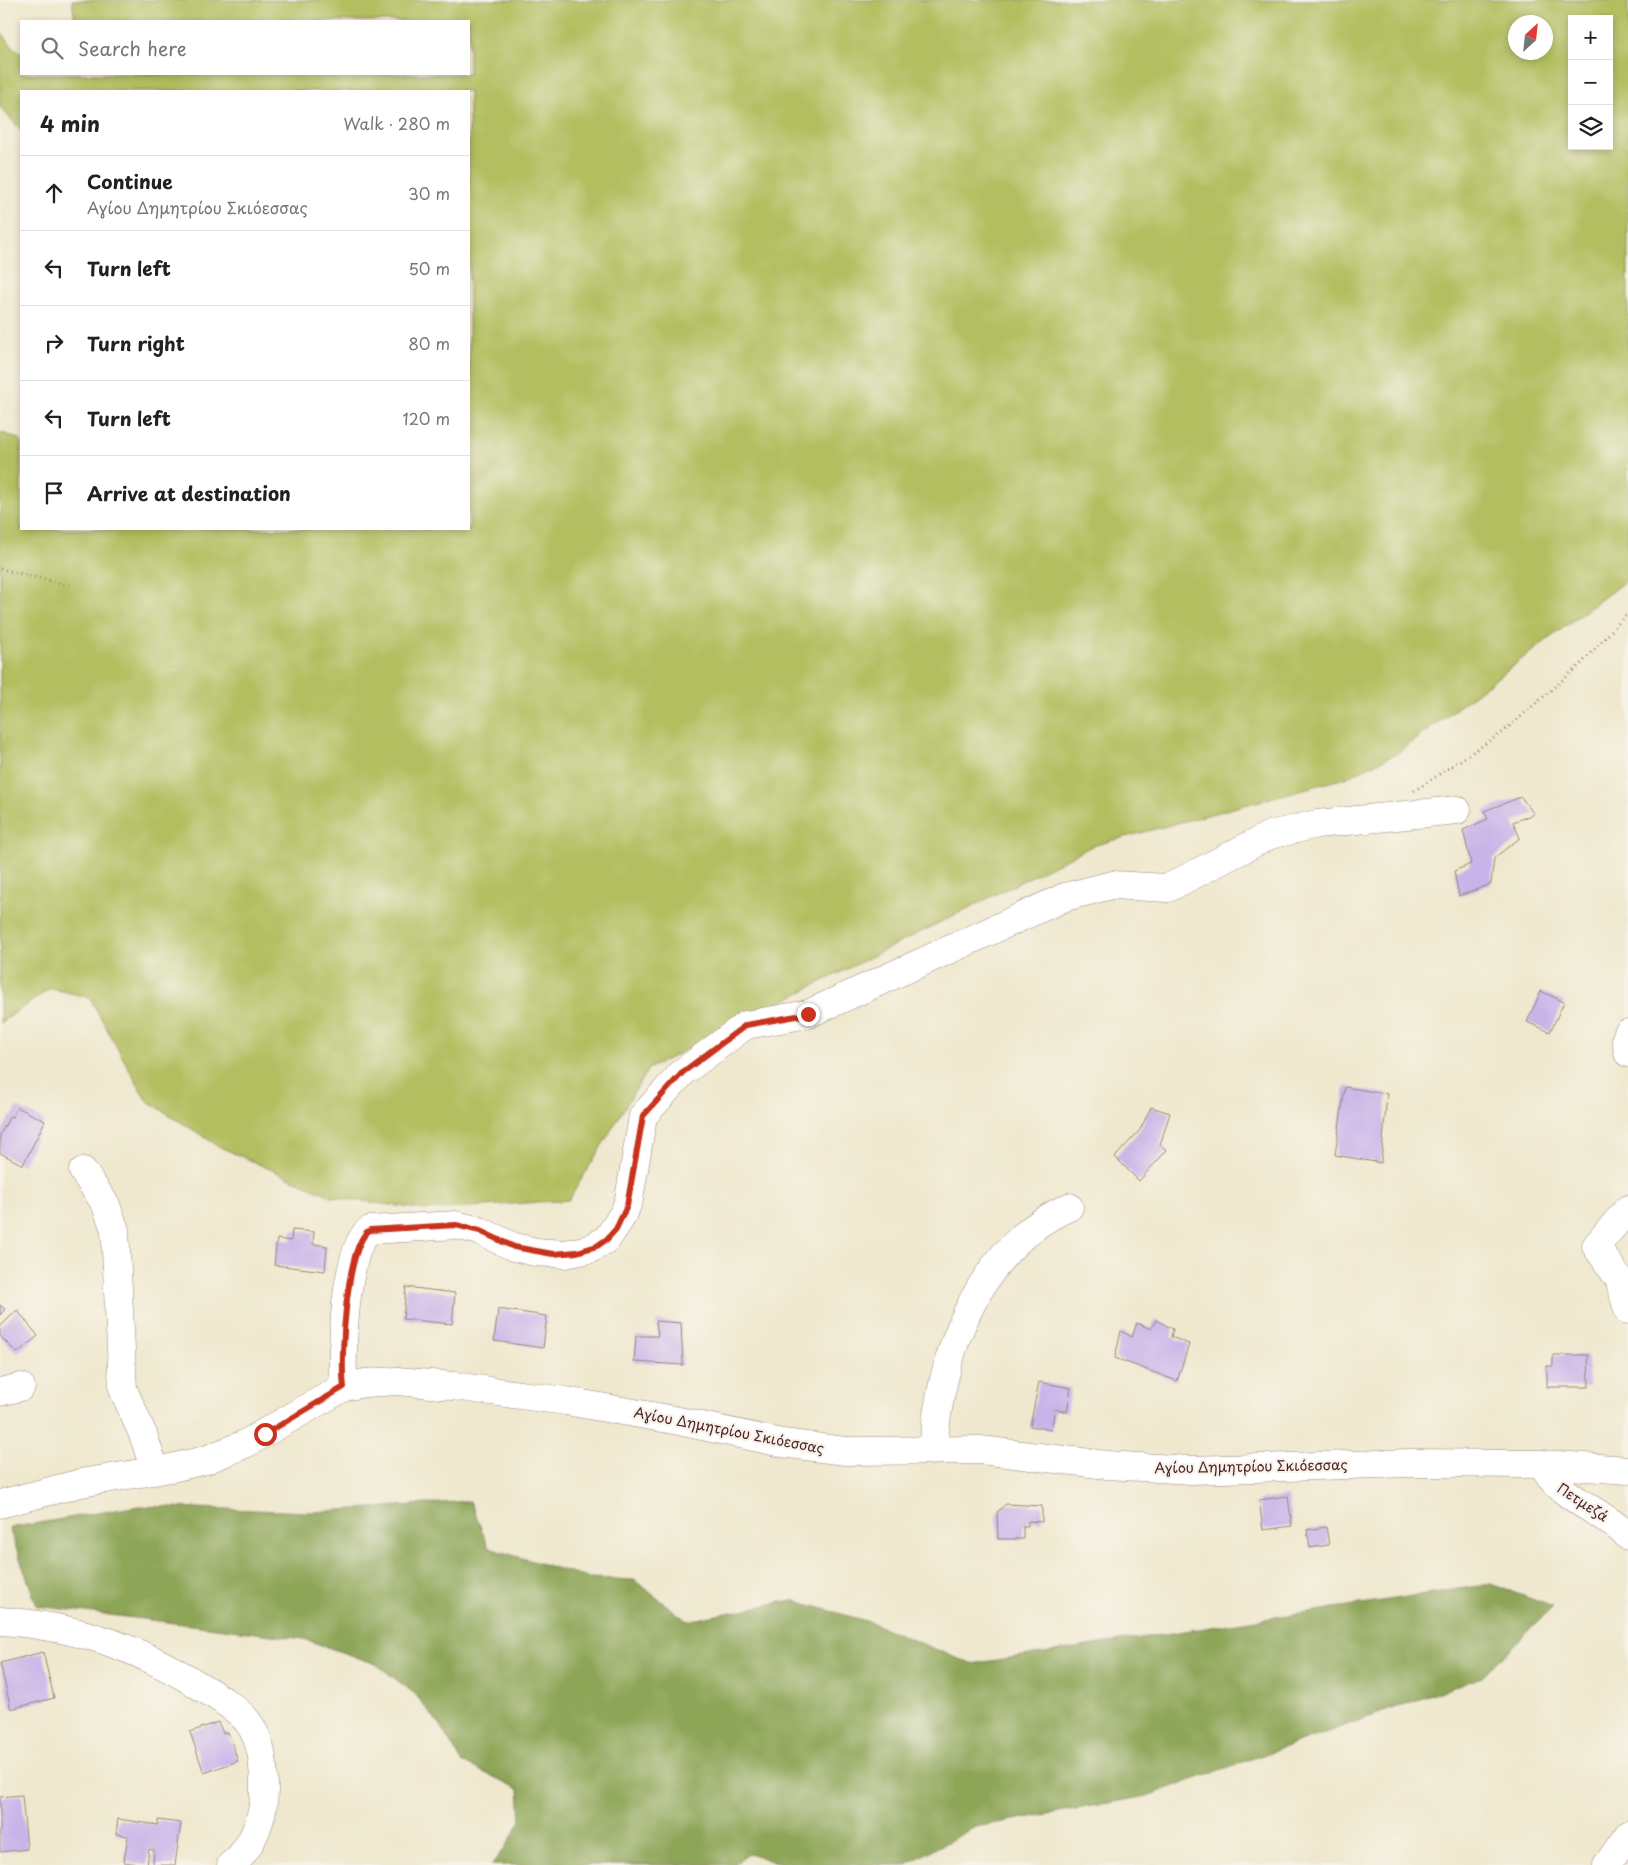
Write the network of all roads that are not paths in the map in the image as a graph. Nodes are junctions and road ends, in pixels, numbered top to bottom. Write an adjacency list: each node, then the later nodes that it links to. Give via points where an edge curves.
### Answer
1 (1457, 810): 8 (street, via 1317,824 1270,835 1168,888 1112,886 1065,897 808,1014 746,1025 683,1072 643,1116 627,1206 616,1229 597,1246 565,1254 536,1252 514,1247 471,1228 450,1224 365,1232 358,1246 347,1299 342,1350)
2 (1628, 1033): 3 (street)
3 (1628, 1053)
4 (83, 1171): 12 (street, via 106,1205 115,1230 123,1389)
5 (1069, 1207): 9 (street, via 1025,1234 1000,1259 980,1289 945,1367)
6 (1628, 1209): 7 (street, via 1596,1246 1619,1279)
7 (1628, 1310)
8 (344, 1387): 9 (street, Αγίου Δημητρίου Σκιόεσσας, via 379,1382 446,1385 566,1401 782,1443 865,1452); 12 (street, Αγίου Δημητρίου Σκιόεσσας, via 265,1434 231,1450 206,1460)
9 (933, 1451): 10 (street, Αγίου Δημητρίου Σκιόεσσας, via 998,1452 1107,1465 1191,1470 1376,1464)
10 (1542, 1464): 11 (street, Αγίου Δημητρίου Σκιόεσσας); 14 (street, Πετμεζά, via 1554,1483 1603,1515)
11 (1628, 1470)
12 (155, 1471): 13 (street, Αγίου Δημητρίου Σκιόεσσας, via 81,1483)
13 (0, 1504)
14 (1628, 1536)
15 (0, 1621): 17 (street, via 78,1633 137,1651 215,1695 248,1722 258,1740 264,1768 264,1800 255,1835)
16 (1628, 1835): 18 (street)
17 (231, 1865)
18 (1607, 1865)

